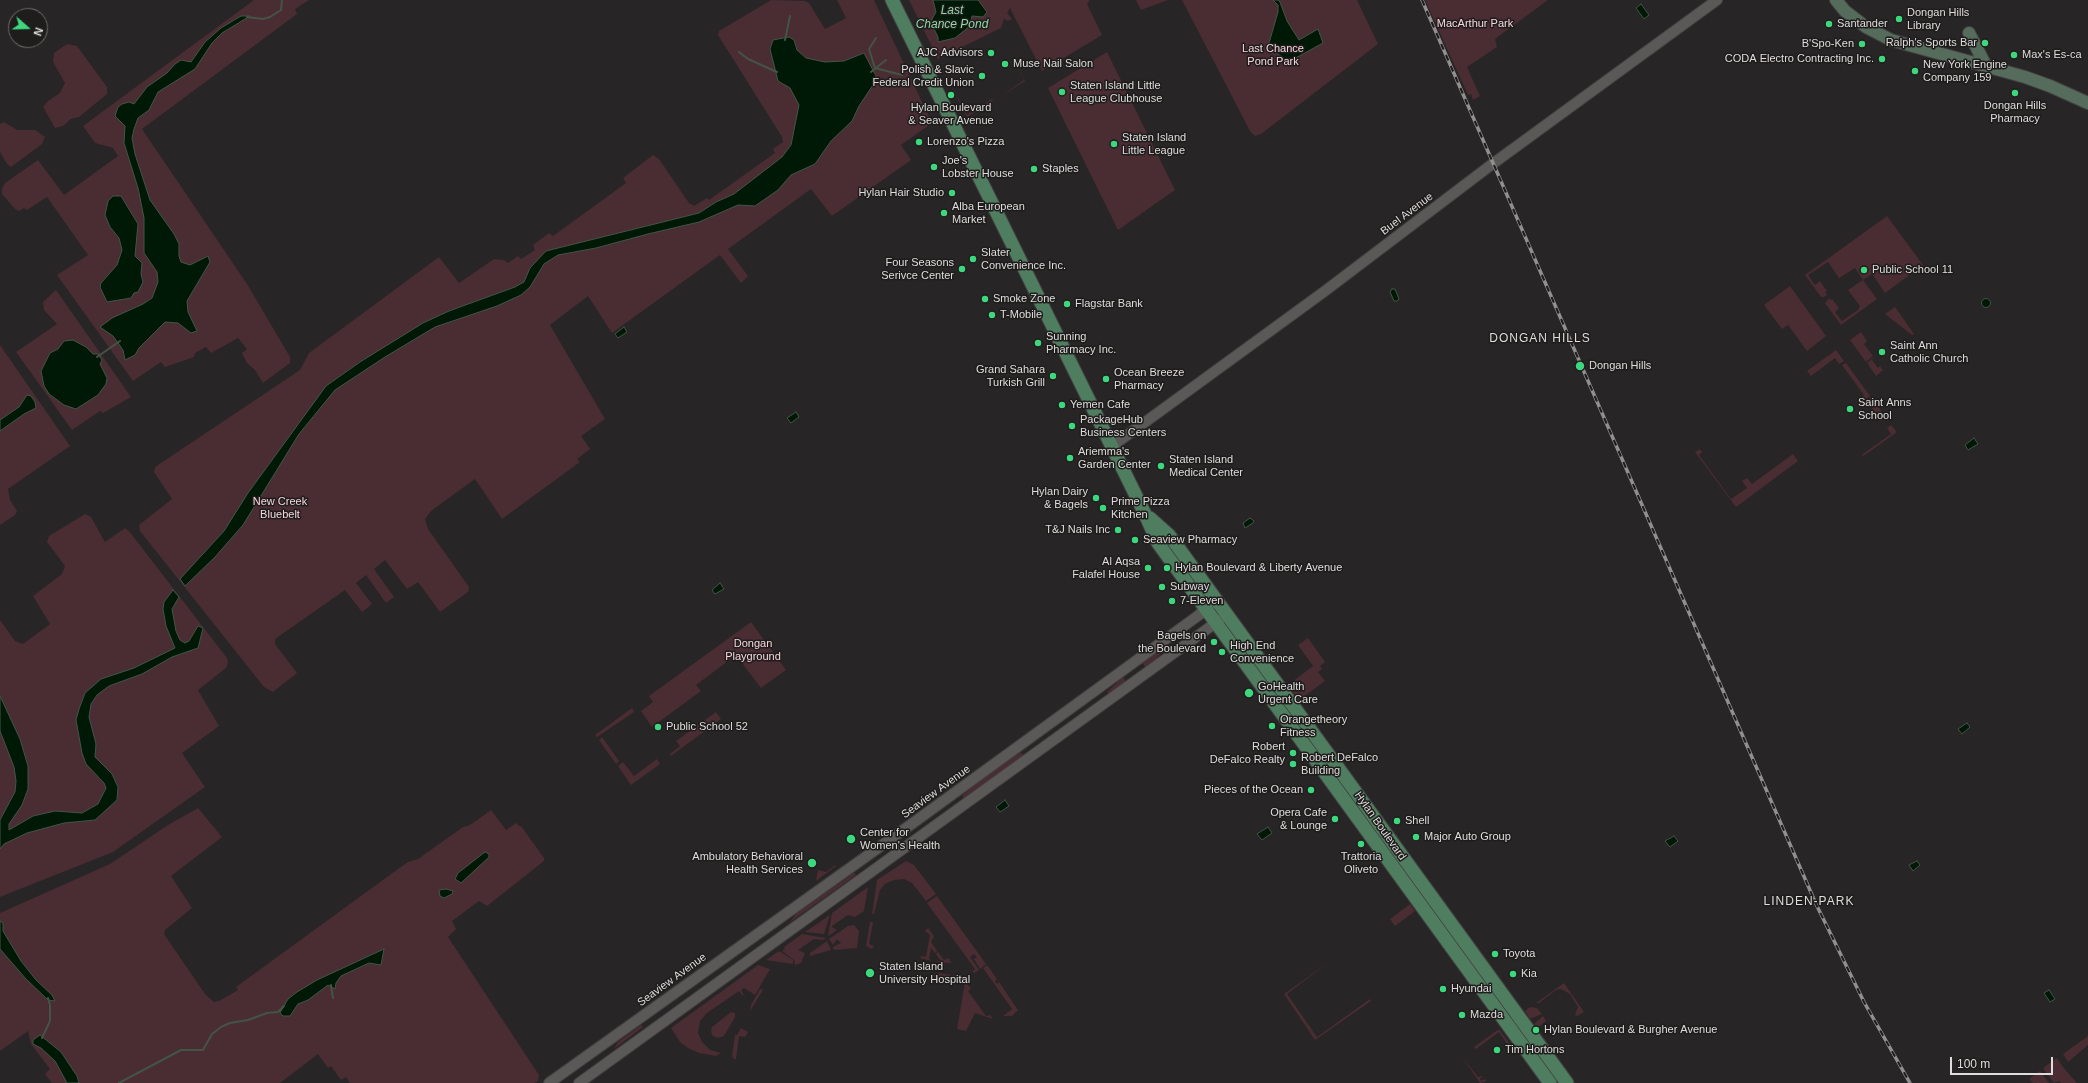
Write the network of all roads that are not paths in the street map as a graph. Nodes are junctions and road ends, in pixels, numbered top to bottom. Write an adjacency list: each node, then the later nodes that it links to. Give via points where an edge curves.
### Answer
1 (892, 0): 7 (main road, Hylan Boulevard)
2 (1717, 0): 7 (street, Buel Avenue)
3 (1836, 0): 5 (main road, via 1866,27 1891,40)
4 (1969, 33): 5 (main road)
5 (1986, 66): 6 (main road, via 2050,86)
6 (2088, 103)
7 (1111, 447): 8 (main road, Hylan Boulevard)
8 (1145, 514): 9 (main road, Hylan Boulevard, via 1169,536); 10 (main road, Hylan Boulevard, via 1158,543)
9 (1215, 599): 10 (street, Seaview Avenue); 11 (main road, Hylan Boulevard)
10 (1206, 609): 12 (main road, Hylan Boulevard); 13 (street, Seaview Avenue, via 913,824)
11 (1227, 615): 12 (street); 16 (main road, Hylan Boulevard)
12 (1216, 623): 14 (street); 15 (main road, Hylan Boulevard)
13 (549, 1083)
14 (579, 1083)
15 (1550, 1083)
16 (1567, 1083)

